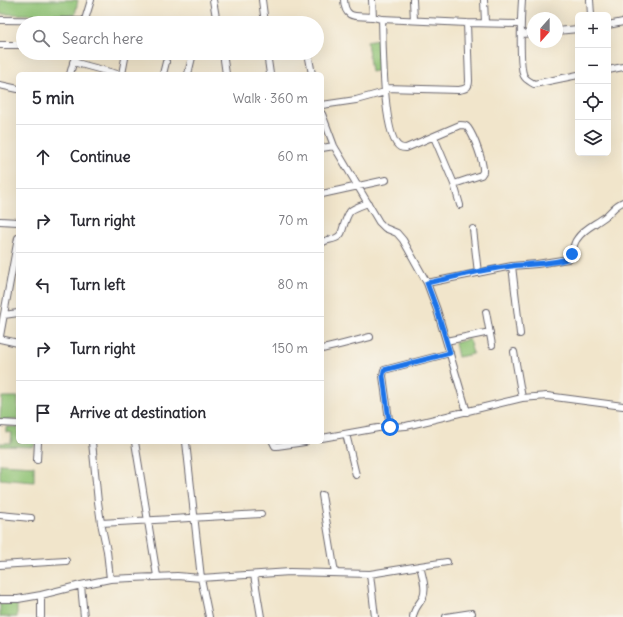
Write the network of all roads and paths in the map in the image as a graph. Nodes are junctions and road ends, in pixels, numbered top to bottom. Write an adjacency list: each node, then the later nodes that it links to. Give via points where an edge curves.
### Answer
1 (87, 0): 11 (street)
2 (91, 0): 11 (street)
3 (214, 0): 14 (street)
4 (262, 0): 15 (street)
5 (344, 0): 16 (street, via 346,10 351,15)
6 (372, 0): 16 (street)
7 (413, 0): 20 (street)
8 (484, 0): 23 (street)
9 (522, 0): 24 (street)
10 (590, 0): 12 (street)
11 (87, 10): 13 (street)
12 (591, 12)
13 (86, 16)
14 (216, 16)
15 (264, 16)
16 (373, 17): 19 (street)
17 (0, 20): 18 (street)
18 (16, 20)
19 (382, 20): 20 (street); 52 (street)
20 (414, 20): 22 (street)
21 (623, 22): 25 (street)
22 (467, 23): 23 (street); 52 (street, via 470,81 466,88)
23 (485, 23): 24 (street)
24 (521, 24): 28 (street)
25 (611, 24)
26 (575, 29): 27 (street)
27 (563, 30)
28 (522, 34): 29 (street); 49 (street, via 524,76 529,81 534,84)
29 (527, 34)
30 (0, 45): 31 (street)
31 (16, 45)
32 (125, 60): 43 (street)
33 (191, 60): 45 (street)
34 (223, 60): 46 (street)
35 (268, 60): 47 (street)
36 (309, 60): 48 (street)
37 (73, 62): 41 (street); 42 (street)
38 (166, 62): 44 (street)
39 (623, 67): 40 (street)
40 (611, 69)
41 (70, 72)
42 (110, 72)
43 (122, 72)
44 (164, 72)
45 (188, 72)
46 (226, 72)
47 (270, 72)
48 (312, 72)
49 (575, 77)
50 (0, 85): 51 (street)
51 (16, 89)
52 (385, 90): 53 (street, via 356,100); 55 (street, via 387,115 394,138 400,147 406,148)
53 (324, 105)
54 (324, 119): 56 (street)
55 (434, 137): 59 (street); 59 (street, via 464,124 472,136 483,172)
56 (334, 146): 57 (street); 60 (street)
57 (324, 148)
58 (386, 180): 60 (street)
59 (454, 184): 64 (street)
60 (358, 187): 61 (street); 63 (street)
61 (324, 194)
62 (623, 202): 70 (street, via 617,204 575,240 571,257)
63 (368, 203): 68 (street, via 348,213 338,238); 72 (street, via 379,222 403,240)
64 (460, 205)
65 (0, 221): 66 (street)
66 (16, 222)
67 (473, 229): 71 (street)
68 (324, 241)
69 (15, 262): 74 (street)
70 (512, 266): 71 (street); 79 (street)
71 (478, 273): 72 (street)
72 (427, 283): 83 (street)
73 (0, 291): 74 (street)
74 (8, 291): 77 (street)
75 (486, 312): 78 (street)
76 (16, 313): 77 (street)
77 (4, 315): 80 (street)
78 (490, 332): 83 (street); 85 (street)
79 (520, 334)
80 (0, 336)
81 (370, 337): 86 (street)
82 (0, 339): 84 (street)
83 (446, 341): 88 (street)
84 (16, 343)
85 (492, 345)
86 (324, 349)
87 (514, 352): 89 (street)
88 (450, 353): 91 (street); 94 (street, via 384,370)
89 (522, 398): 90 (street, via 547,396); 91 (street)
90 (623, 406)
91 (467, 412): 94 (street, via 406,426)
92 (0, 423): 93 (street)
93 (16, 424)
94 (390, 427): 95 (street)
95 (346, 434): 96 (street); 104 (street)
96 (324, 438)
97 (38, 444): 103 (street)
98 (92, 444): 111 (street)
99 (135, 444): 110 (street)
100 (186, 444): 109 (street)
101 (274, 444): 102 (street)
102 (291, 444)
103 (37, 460)
104 (356, 475)
105 (322, 495): 116 (street)
106 (261, 514): 109 (street)
107 (0, 515): 108 (street)
108 (31, 518)
109 (196, 518): 110 (street); 120 (street)
110 (148, 521): 111 (street); 119 (street)
111 (101, 523): 121 (street)
112 (66, 561): 114 (street)
113 (447, 562): 115 (street)
114 (0, 565)
115 (420, 566): 117 (street); 131 (street, via 424,592)
116 (335, 573): 117 (street); 118 (street, via 290,572)
117 (370, 574): 130 (street)
118 (254, 575): 120 (street); 129 (street)
119 (157, 576): 120 (street); 121 (street)
120 (201, 578): 128 (street)
121 (110, 579): 122 (street)
122 (80, 585): 123 (street); 127 (street)
123 (41, 595): 124 (street); 126 (street)
124 (0, 599)
125 (472, 613): 132 (street)
126 (41, 617)
127 (84, 617)
128 (208, 617)
129 (261, 617)
130 (375, 617)
131 (413, 617)
132 (446, 617)

